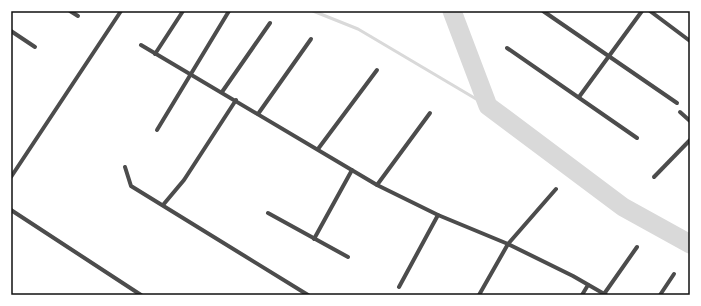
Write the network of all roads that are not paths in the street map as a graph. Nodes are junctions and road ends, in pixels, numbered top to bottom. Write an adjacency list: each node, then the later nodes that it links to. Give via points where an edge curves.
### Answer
1 (70, 11): 8 (street)
2 (121, 11): 34 (street)
3 (182, 11): 16 (street)
4 (229, 11): 19 (street)
5 (543, 11): 17 (street)
6 (642, 11): 17 (street)
7 (650, 11): 12 (street)
8 (78, 16)
9 (270, 23): 20 (street)
10 (11, 32): 14 (street)
11 (311, 38): 26 (street)
12 (690, 40)
13 (141, 45): 16 (street)
14 (35, 47)
15 (507, 48): 21 (street)
16 (155, 54): 19 (street)
17 (609, 56): 21 (street); 23 (street)
18 (377, 70): 31 (street)
19 (191, 74): 20 (street); 28 (street)
20 (222, 92): 22 (street)
21 (579, 97): 29 (street)
22 (236, 100): 26 (street); 38 (street, via 184,180)
23 (677, 103)
24 (680, 112): 27 (street)
25 (430, 113): 36 (street)
26 (258, 114): 31 (street)
27 (690, 121)
28 (157, 130)
29 (637, 138)
30 (690, 140): 35 (street)
31 (318, 149): 33 (street)
32 (125, 167): 38 (street, via 131,186)
33 (352, 170): 36 (street); 42 (street)
34 (11, 177)
35 (654, 177)
36 (377, 185): 41 (street)
37 (556, 189): 43 (street)
38 (163, 205): 51 (street)
39 (11, 210): 50 (street)
40 (268, 213): 42 (street)
41 (438, 215): 43 (street); 48 (street)
42 (314, 239): 45 (street)
43 (508, 244): 47 (street); 52 (street)
44 (637, 247): 49 (street)
45 (348, 257)
46 (674, 274): 54 (street)
47 (588, 285): 49 (street); 53 (street)
48 (399, 287)
49 (605, 294)
50 (141, 295)
51 (308, 295)
52 (479, 295)
53 (582, 295)
54 (660, 295)

